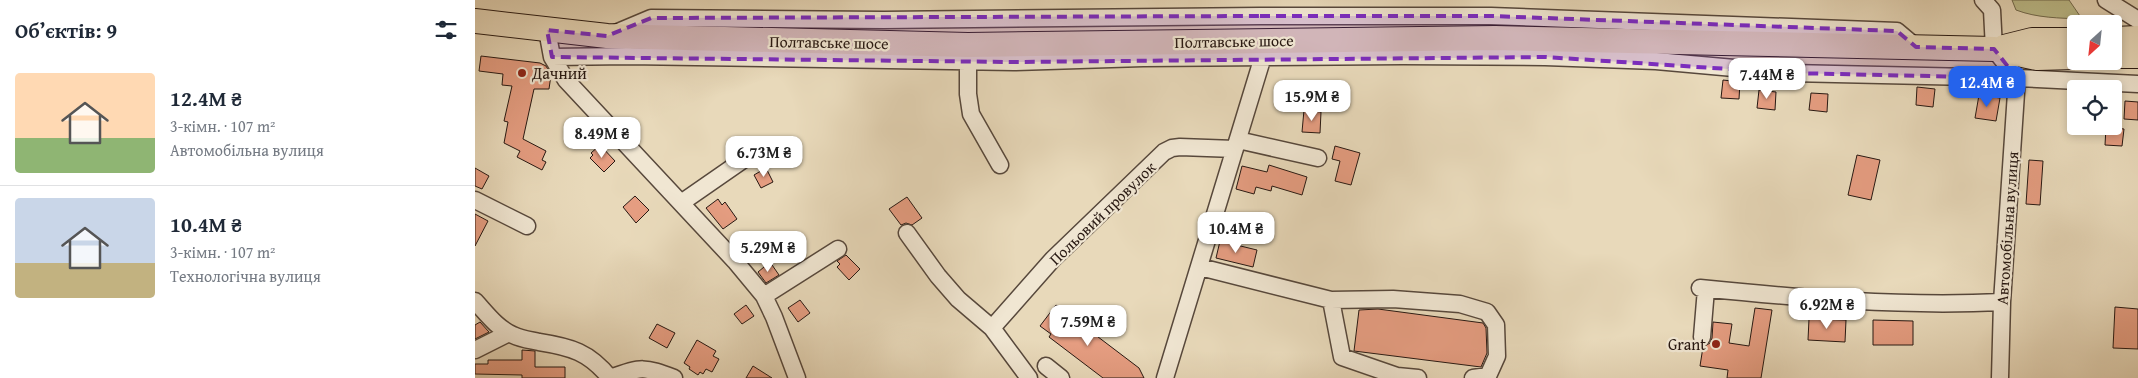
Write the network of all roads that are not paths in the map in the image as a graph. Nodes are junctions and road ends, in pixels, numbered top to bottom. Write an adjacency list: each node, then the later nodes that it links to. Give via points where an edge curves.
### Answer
1 (2105, 0): 3 (street)
2 (1991, 3): 11 (street)
3 (2138, 20)
4 (475, 21): 5 (highway, Полтавське шосе)
5 (547, 30): 6 (highway, Полтавське шосе); 15 (street)
6 (607, 36): 10 (street, via 651,18 884,20 1491,16 1897,31); 12 (highway, Полтавське шосе)
7 (2138, 38): 8 (highway)
8 (2123, 39)
9 (2067, 40): 11 (highway, via 2032,40)
10 (1916, 47): 11 (highway, Полтавське шосе); 12 (highway, Полтавське шосе, via 1495,38)
11 (1995, 49): 16 (highway, via 2037,58); 18 (street)
12 (1265, 50): 17 (street); 18 (street, via 1656,61 1790,73); 20 (street)
13 (2123, 56): 14 (highway)
14 (2138, 56)
15 (552, 57): 17 (street); 25 (street, via 566,80)
16 (2067, 57)
17 (968, 61): 23 (street, via 971,114)
18 (2017, 78): 19 (street); 32 (street, Автомобільна вулиця)
19 (2138, 84)
20 (1236, 145): 21 (street, Польовий провулок); 29 (street); 34 (street, Польовий провулок, via 1181,147 1164,152 1053,259)
21 (1318, 158)
22 (743, 160): 25 (street)
23 (1000, 165)
24 (475, 200): 26 (street)
25 (681, 203): 30 (street)
26 (527, 226)
27 (907, 233): 34 (street, via 958,299)
28 (838, 249): 30 (street)
29 (1199, 267): 31 (street); 44 (street)
30 (764, 296): 41 (street)
31 (1331, 300): 45 (street, via 1342,357 1397,376); 46 (street, via 1461,304 1487,312 1496,325 1497,356 1488,376)
32 (2002, 302): 36 (street, via 1828,300 1703,288); 47 (street, Автомобільна вулиця)
33 (476, 303): 35 (street)
34 (992, 328): 42 (street)
35 (509, 333): 37 (street); 39 (street, via 570,347 594,361)
36 (1702, 337)
37 (475, 350)
38 (1046, 366): 43 (street)
39 (610, 378): 40 (street, via 645,368)
40 (674, 378)
41 (797, 378)
42 (1029, 378)
43 (1061, 378)
44 (1165, 378)
45 (1418, 378)
46 (1473, 378)
47 (2000, 378)

